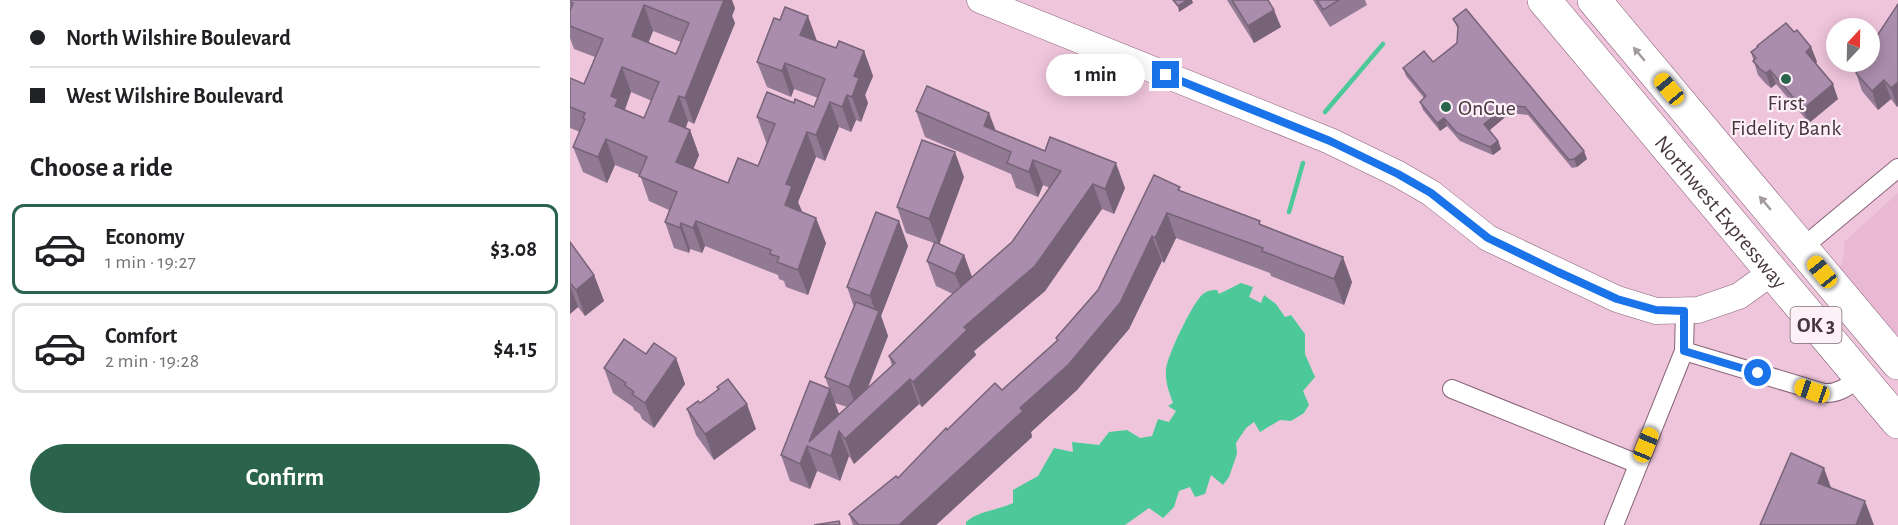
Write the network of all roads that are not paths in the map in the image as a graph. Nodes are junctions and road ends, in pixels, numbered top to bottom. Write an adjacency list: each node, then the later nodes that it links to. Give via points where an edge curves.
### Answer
1 (980, 0): 7 (main road, via 1330,141 1431,193 1488,238 1617,299 1656,310)
2 (1544, 0): 6 (highway, Northwest Expressway / OK 3)
3 (1594, 0): 5 (highway, Northwest Expressway / OK 3, one-way to 3)
4 (1898, 168): 5 (street)
5 (1802, 248): 6 (highway); 9 (highway, Northwest Expressway / OK 3)
6 (1771, 273): 7 (main road, via 1739,296); 10 (highway, Northwest Expressway / OK 3)
7 (1684, 311): 8 (street)
8 (1684, 351): 10 (street, via 1824,393 1840,391); 13 (street)
9 (1898, 363)
10 (1860, 377): 12 (highway, Northwest Expressway / OK 3)
11 (1452, 389): 13 (street)
12 (1898, 422)
13 (1638, 464): 14 (street)
14 (1614, 525)

